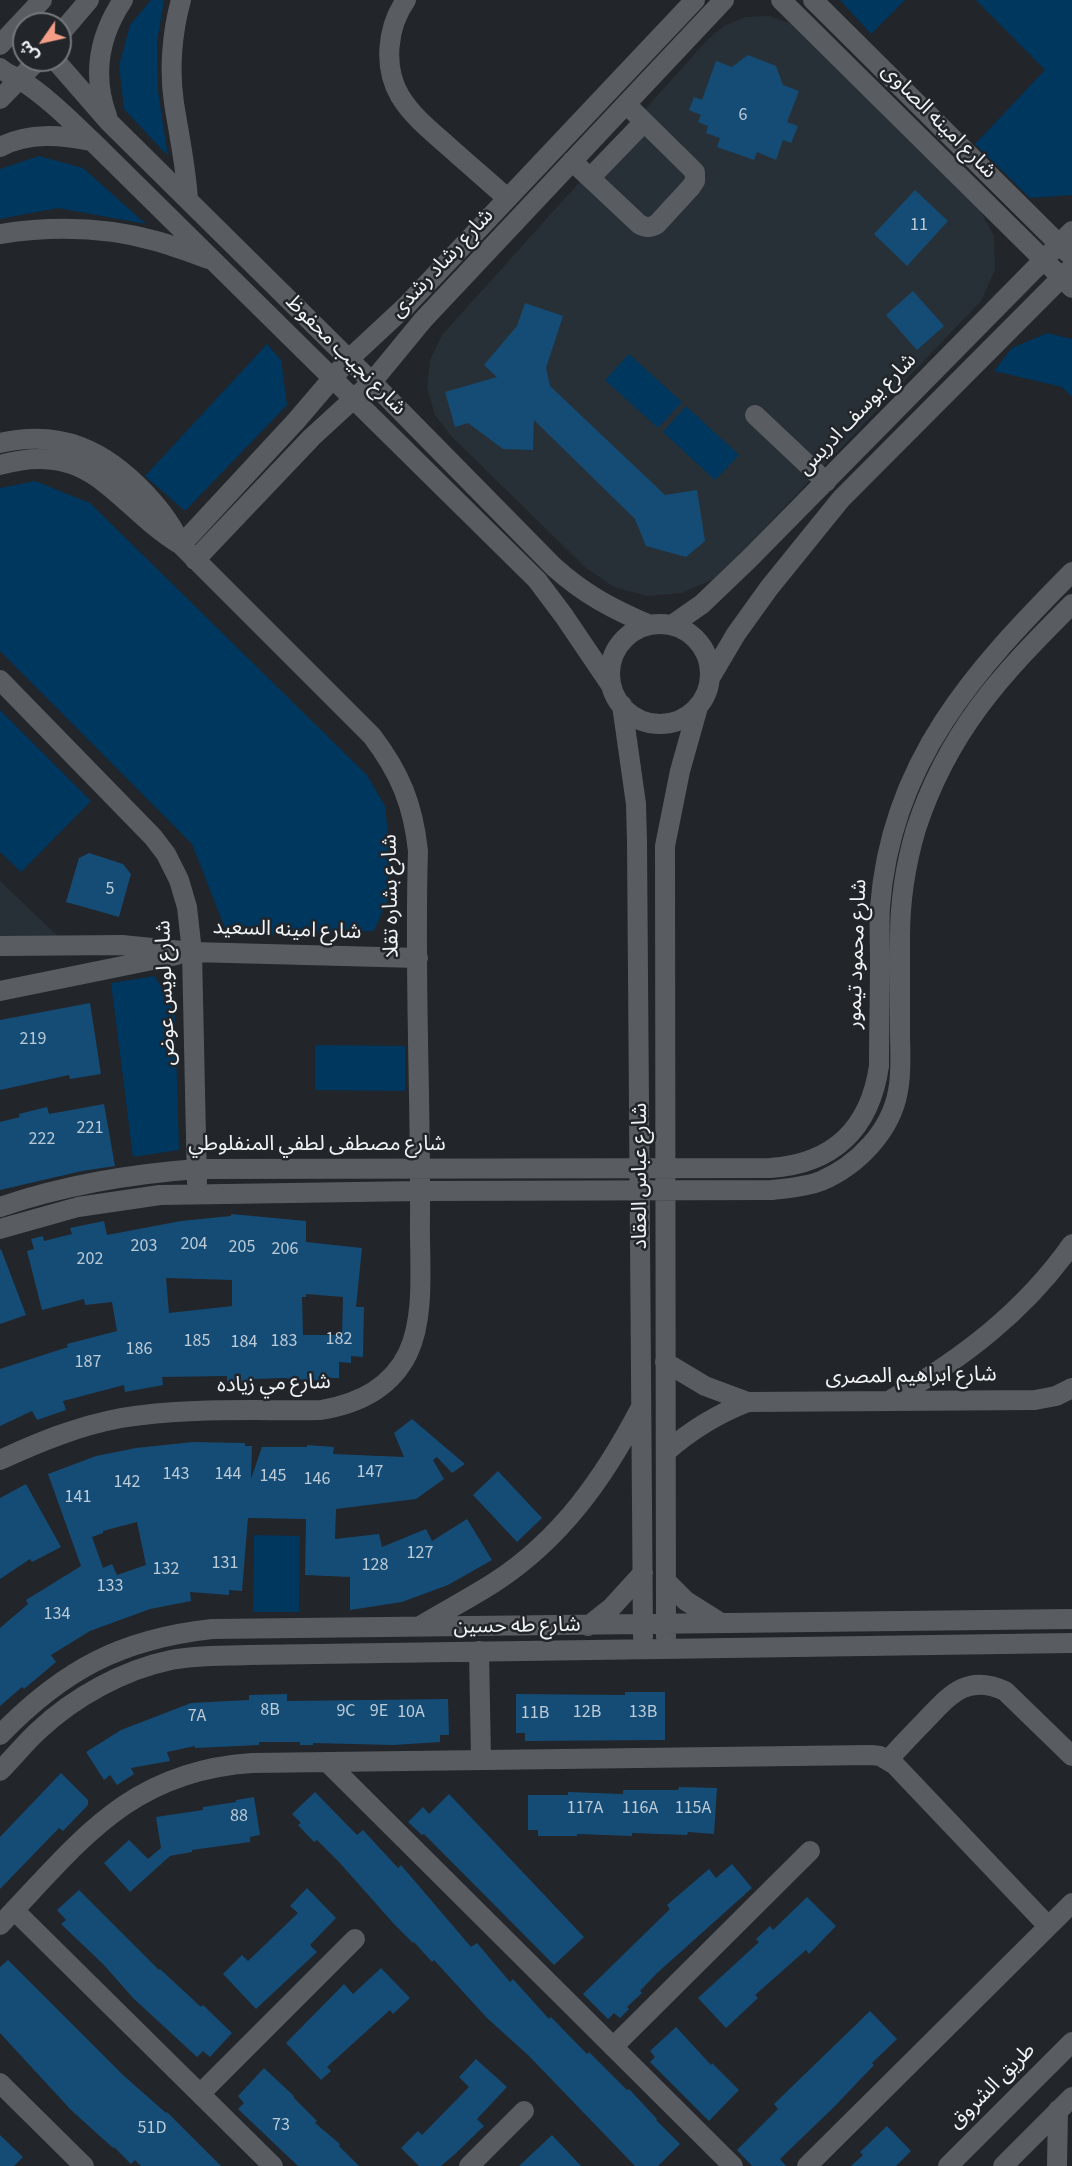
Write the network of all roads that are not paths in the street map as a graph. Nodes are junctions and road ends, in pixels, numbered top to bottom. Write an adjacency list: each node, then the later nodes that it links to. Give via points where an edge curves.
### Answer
1 (42, 0): 10 (street)
2 (89, 0): 11 (street)
3 (123, 0): 20 (street, via 112,16 99,57 101,101)
4 (181, 0): 26 (street, via 172,55)
5 (406, 0): 27 (street, via 398,11 390,39 390,68 400,96 417,119)
6 (694, 0): 27 (street, شارع رشاد رشدى)
7 (724, 0): 19 (street, شارع رشاد رشدى)
8 (781, 0): 32 (street, شارع امينه الصاوى)
9 (813, 0): 30 (street, شارع امينه الصاوى)
10 (33, 12)
11 (72, 20)
12 (12, 35): 13 (street)
13 (0, 45)
14 (0, 68): 17 (street, شارع نجيب محفوظ)
15 (27, 72): 17 (street)
16 (65, 72): 20 (street, شارع نجيب محفوظ)
17 (20, 80): 18 (street); 22 (street, شارع نجيب محفوظ)
18 (0, 99)
19 (626, 104): 21 (street); 24 (street, شارع رشاد رشدى)
20 (109, 122): 26 (street, شارع نجيب محفوظ)
21 (644, 122): 25 (street); 25 (street, via 695,172 691,187 657,224 639,224)
22 (92, 141): 23 (street, via 34,136); 31 (street, شارع نجيب محفوظ)
23 (0, 147)
24 (572, 161): 25 (street); 28 (street, شارع رشاد رشدى)
25 (590, 178)
26 (188, 200): 34 (street, شارع نجيب محفوظ)
27 (502, 205): 28 (street); 34 (street, شارع رشاد رشدى, via 406,306)
28 (512, 225): 36 (street, شارع رشاد رشدى, via 423,320)
29 (0, 234): 31 (street, via 35,228 96,230 155,241)
30 (1068, 244): 32 (street, شارع يوسف ادريس)
31 (213, 260): 35 (street, شارع نجيب محفوظ)
32 (1044, 260): 33 (street, شارع امينه الصاوى); 41 (street, شارع يوسف ادريس)
33 (1068, 277): 48 (street, via 841,499 769,588)
34 (349, 359): 35 (street, شارع رشاد رشدى); 36 (street, شارع نجيب محفوظ)
35 (332, 377): 37 (street, شارع نجيب محفوظ); 42 (street, شارع رشاد رشدى)
36 (372, 382): 37 (street, شارع رشاد رشدى); 46 (street, شارع نجيب محفوظ, via 577,588)
37 (355, 399): 43 (street, شارع رشاد رشدى, via 312,436); 50 (street, شارع نجيب محفوظ, via 537,580)
38 (755, 415): 41 (street)
39 (0, 443): 42 (street, via 41,438 98,453 130,477 154,503)
40 (0, 465): 42 (street, via 51,460 87,471 118,492 153,527)
41 (826, 482): 47 (street, شارع يوسف ادريس, via 702,604)
42 (181, 545): 43 (street, شارع بشاره تقلا)
43 (195, 560): 54 (street, شارع بشاره تقلا, via 372,736 400,778 409,801 418,850)
44 (1070, 580): 55 (street, شارع محمود تيمور, via 1028,616 981,669 938,727 920,761 893,832 885,869 880,908)
45 (1072, 604): 56 (street, شارع محمود تيمور, via 998,681 957,737 941,767 916,831 908,865 902,899)
46 (650, 625): 47 (street); 50 (street, via 628,634 614,653 610,676)
47 (672, 625): 48 (street, via 695,638 704,650)
48 (710, 678): 51 (street)
49 (0, 680): 53 (street, شارع لويس عوض, via 166,854 188,907)
50 (617, 696): 51 (street, via 625,710 654,724 686,717); 58 (street, شارع عباس العقاد, via 636,804)
51 (698, 707): 59 (street, شارع عباس العقاد, via 665,846)
52 (0, 946): 53 (street, شارع امينه السعيد, via 122,945)
53 (192, 952): 54 (street, شارع امينه السعيد); 57 (street, شارع امينه السعيد); 61 (street, شارع لويس عوض)
54 (418, 958): 60 (street, شارع بشاره تقلا)
55 (880, 968): 56 (street); 59 (street, شارع محمود تيمور, via 876,1086 870,1106 846,1139 820,1156 791,1167)
56 (900, 968): 63 (street, شارع محمود تيمور, via 898,1094 890,1117 861,1156 820,1181 797,1188)
57 (0, 991)
58 (639, 1167): 59 (street, شارع محمود تيمور); 60 (street, شارع مصطفى لطفي المنفلوطي); 62 (street, شارع عباس العقاد)
59 (665, 1167): 63 (street, شارع عباس العقاد)
60 (420, 1168): 61 (street, شارع مصطفى لطفي المنفلوطي); 64 (street, شارع بشاره تقلا)
61 (197, 1169): 65 (street, شارع لويس عوض); 66 (street, شارع مصطفى لطفي المنفلوطي, via 105,1179)
62 (640, 1189): 63 (street, شارع محمود تيمور); 64 (street); 73 (street, شارع عباس العقاد)
63 (665, 1189): 69 (street, شارع عباس العقاد)
64 (420, 1191): 65 (street); 75 (street, شارع مي زياده, via 419,1313 415,1334 396,1372 381,1387 342,1407 321,1410 161,1413 119,1419 78,1428)
65 (198, 1194): 67 (street, via 160,1195 78,1207)
66 (0, 1207)
67 (0, 1229)
68 (1072, 1244): 71 (street, via 1016,1310 977,1344)
69 (666, 1362): 72 (street, شارع ابراهيم المصرى, via 705,1386); 74 (street, شارع عباس العقاد)
70 (1072, 1388): 71 (street, شارع ابراهيم المصرى, via 1035,1400)
71 (889, 1401): 72 (street, شارع ابراهيم المصرى)
72 (748, 1402): 74 (street, شارع ابراهيم المصرى, via 704,1423)
73 (641, 1407): 76 (street, شارع عباس العقاد); 83 (street, via 595,1486 566,1522 496,1581)
74 (666, 1452): 77 (street, شارع عباس العقاد)
75 (0, 1460)
76 (642, 1573): 80 (street, شارع عباس العقاد); 82 (street, via 623,1596)
77 (666, 1581): 79 (street, via 686,1602); 81 (street, شارع عباس العقاد)
78 (1072, 1619): 79 (street, شارع طه حسين)
79 (723, 1624): 81 (street, شارع طه حسين)
80 (643, 1625): 81 (street, شارع طه حسين); 82 (street, شارع طه حسين); 86 (street, شارع عباس العقاد)
81 (666, 1625): 85 (street, شارع عباس العقاد)
82 (588, 1626): 83 (street, شارع طه حسين)
83 (417, 1627): 88 (street, شارع طه حسين, via 212,1629 149,1640 90,1663 63,1680)
84 (1072, 1643): 85 (street, شارع طه حسين)
85 (666, 1648): 86 (street, شارع طه حسين)
86 (643, 1649): 87 (street, شارع طه حسين)
87 (479, 1651): 90 (street); 93 (street, شارع طه حسين, via 249,1654 171,1660 135,1671 68,1706)
88 (0, 1735)
89 (1072, 1756): 91 (street, via 1005,1691 979,1684 948,1696)
90 (481, 1760): 91 (street, via 871,1755); 92 (street)
91 (888, 1760): 97 (street)
92 (327, 1762): 96 (street, via 231,1764 191,1772 152,1788 92,1830); 100 (street)
93 (0, 1771)
94 (810, 1851): 100 (street)
95 (1072, 1903): 97 (street)
96 (7, 1917): 102 (street)
97 (1048, 1926): 109 (street)
98 (355, 1939): 102 (street)
99 (1072, 2042): 110 (street, طريق الشروق)
100 (613, 2047): 108 (street)
101 (0, 2083): 105 (street)
102 (200, 2094): 106 (street)
103 (1065, 2104): 111 (street); 112 (street)
104 (524, 2111): 107 (street)
105 (84, 2166)
106 (273, 2166)
107 (469, 2166)
108 (733, 2166)
109 (807, 2166)
110 (948, 2166)
111 (1003, 2166)
112 (1057, 2166)

